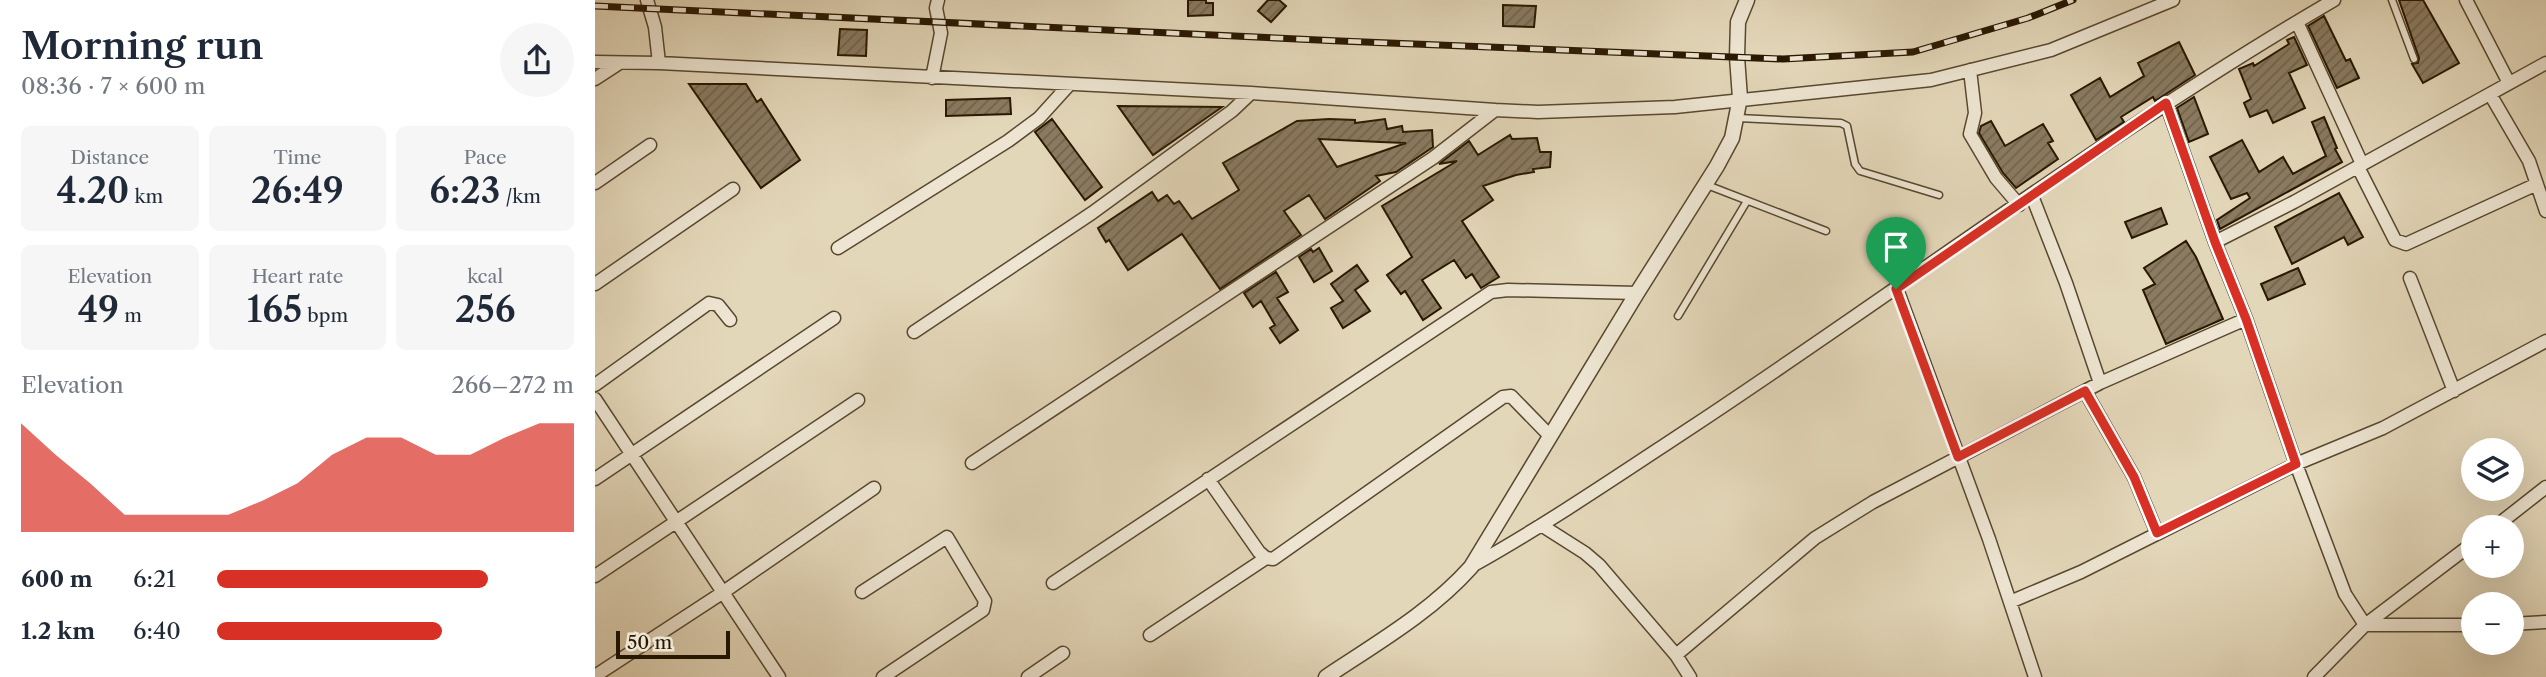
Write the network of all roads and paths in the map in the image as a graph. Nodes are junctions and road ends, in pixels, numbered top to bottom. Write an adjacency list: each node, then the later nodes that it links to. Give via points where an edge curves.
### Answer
1 (647, 0): 11 (street)
2 (938, 0): 15 (street, via 941,33)
3 (1747, 0): 21 (street, via 1738,22)
4 (2173, 0): 14 (street, via 2051,50)
5 (2334, 0): 8 (street)
6 (2392, 0): 9 (lane)
7 (2466, 0): 17 (street)
8 (2297, 22): 22 (street); 26 (street)
9 (2414, 59)
10 (595, 62): 13 (street)
11 (659, 63): 13 (street); 15 (street)
12 (2546, 63): 17 (street)
13 (619, 64): 16 (street)
14 (1970, 70): 21 (street, via 1931,80); 34 (street, via 1975,113 1970,134 1996,178)
15 (932, 78): 18 (street)
16 (595, 79)
17 (2509, 83): 20 (street)
18 (1068, 86): 19 (street); 38 (street, via 1039,118 1008,141)
19 (1251, 93): 23 (street); 47 (street, via 1092,212)
20 (2490, 94): 26 (street); 29 (street, via 2529,161)
21 (1740, 98): 23 (street, via 1675,107); 24 (street)
22 (2166, 103): 32 (street); 37 (street)
23 (1495, 110): 58 (street, via 1433,158)
24 (1736, 118): 28 (street, via 1732,138); 31 (lane, via 1841,123 1847,126 1860,171)
25 (650, 145): 27 (street)
26 (2360, 165): 29 (street, via 2395,240 2406,244); 37 (street)
27 (595, 183)
28 (1706, 184): 33 (lane); 42 (street)
29 (2537, 184): 35 (street)
30 (733, 189): 40 (street)
31 (1939, 195)
32 (2032, 196): 34 (street); 49 (street)
33 (1747, 201): 36 (lane); 43 (lane)
34 (2019, 205): 41 (street)
35 (2546, 211)
36 (1826, 232)
37 (2215, 242): 45 (street)
38 (838, 248)
39 (2410, 278): 52 (street)
40 (595, 284)
41 (1896, 289): 57 (street); 66 (street)
42 (1637, 293): 55 (street); 61 (street, via 1491,292)
43 (1678, 316)
44 (834, 318): 56 (street)
45 (2246, 319): 49 (street); 59 (street)
46 (730, 320): 50 (street, via 719,305 709,303)
47 (914, 332)
48 (2546, 341): 52 (street)
49 (2101, 383): 51 (street)
50 (595, 385)
51 (2085, 391): 57 (street); 67 (street, via 2134,477)
52 (2454, 391): 59 (street, via 2383,428)
53 (595, 399): 56 (street)
54 (858, 400): 65 (street)
55 (1550, 436): 69 (street, via 1518,401 1503,397 1273,559); 70 (street)
56 (631, 454): 60 (street); 65 (street)
57 (1958, 457): 75 (street); 82 (street, via 1815,538)
58 (972, 463)
59 (2296, 464): 67 (street); 78 (street, via 2345,594)
60 (595, 479)
61 (1208, 479): 69 (street); 72 (street)
62 (2546, 486): 64 (street)
63 (874, 488): 74 (street)
64 (2510, 515)
65 (676, 523): 71 (street); 74 (street)
66 (1541, 525): 70 (street); 82 (street, via 1599,565)
67 (2157, 533): 75 (street)
68 (2461, 552): 78 (street)
69 (1266, 558): 80 (street)
70 (1471, 567): 87 (street, via 1429,607)
71 (595, 576)
72 (1053, 583)
73 (862, 592): 85 (street, via 947,537 985,601 983,610)
74 (722, 593): 83 (street); 84 (street)
75 (2010, 602): 89 (street)
76 (2546, 622): 77 (street)
77 (2524, 623)
78 (2365, 625): 79 (street); 90 (street)
79 (2461, 625)
80 (1150, 635)
81 (1063, 653): 86 (street)
82 (1676, 654): 88 (street)
83 (595, 676)
84 (779, 677)
85 (883, 677)
86 (1028, 677)
87 (1326, 677)
88 (1690, 677)
89 (2035, 677)
90 (2313, 677)

